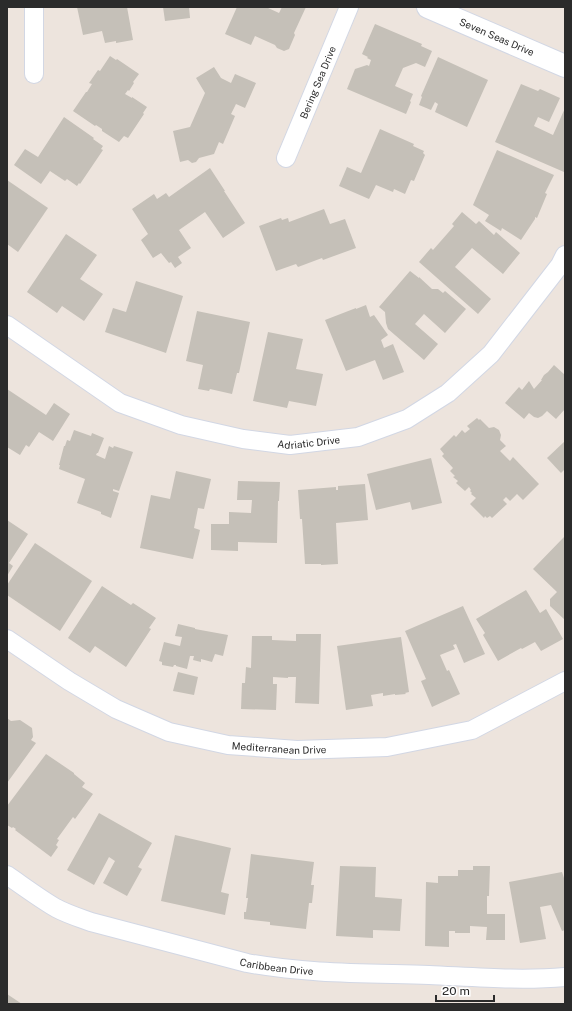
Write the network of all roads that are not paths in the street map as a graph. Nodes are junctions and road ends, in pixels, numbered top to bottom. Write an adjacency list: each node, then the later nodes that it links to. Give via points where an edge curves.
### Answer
1 (34, 7): 5 (street)
2 (349, 7): 6 (street, Bering Sea Drive)
3 (428, 7): 4 (street, Seven Seas Drive)
4 (565, 66)
5 (34, 74)
6 (286, 158)
7 (565, 255): 8 (street, Adriatic Drive, via 491,354 448,393 407,419 358,438 290,445 243,439 181,425 120,403)
8 (7, 325)
9 (7, 639): 10 (street, Mediterranean Drive, via 116,709 169,732 228,746 297,750 387,747 472,730)
10 (565, 681)
11 (7, 875): 12 (street, Caribbean Drive, via 57,909 80,919 254,964 312,972)
12 (565, 977)

